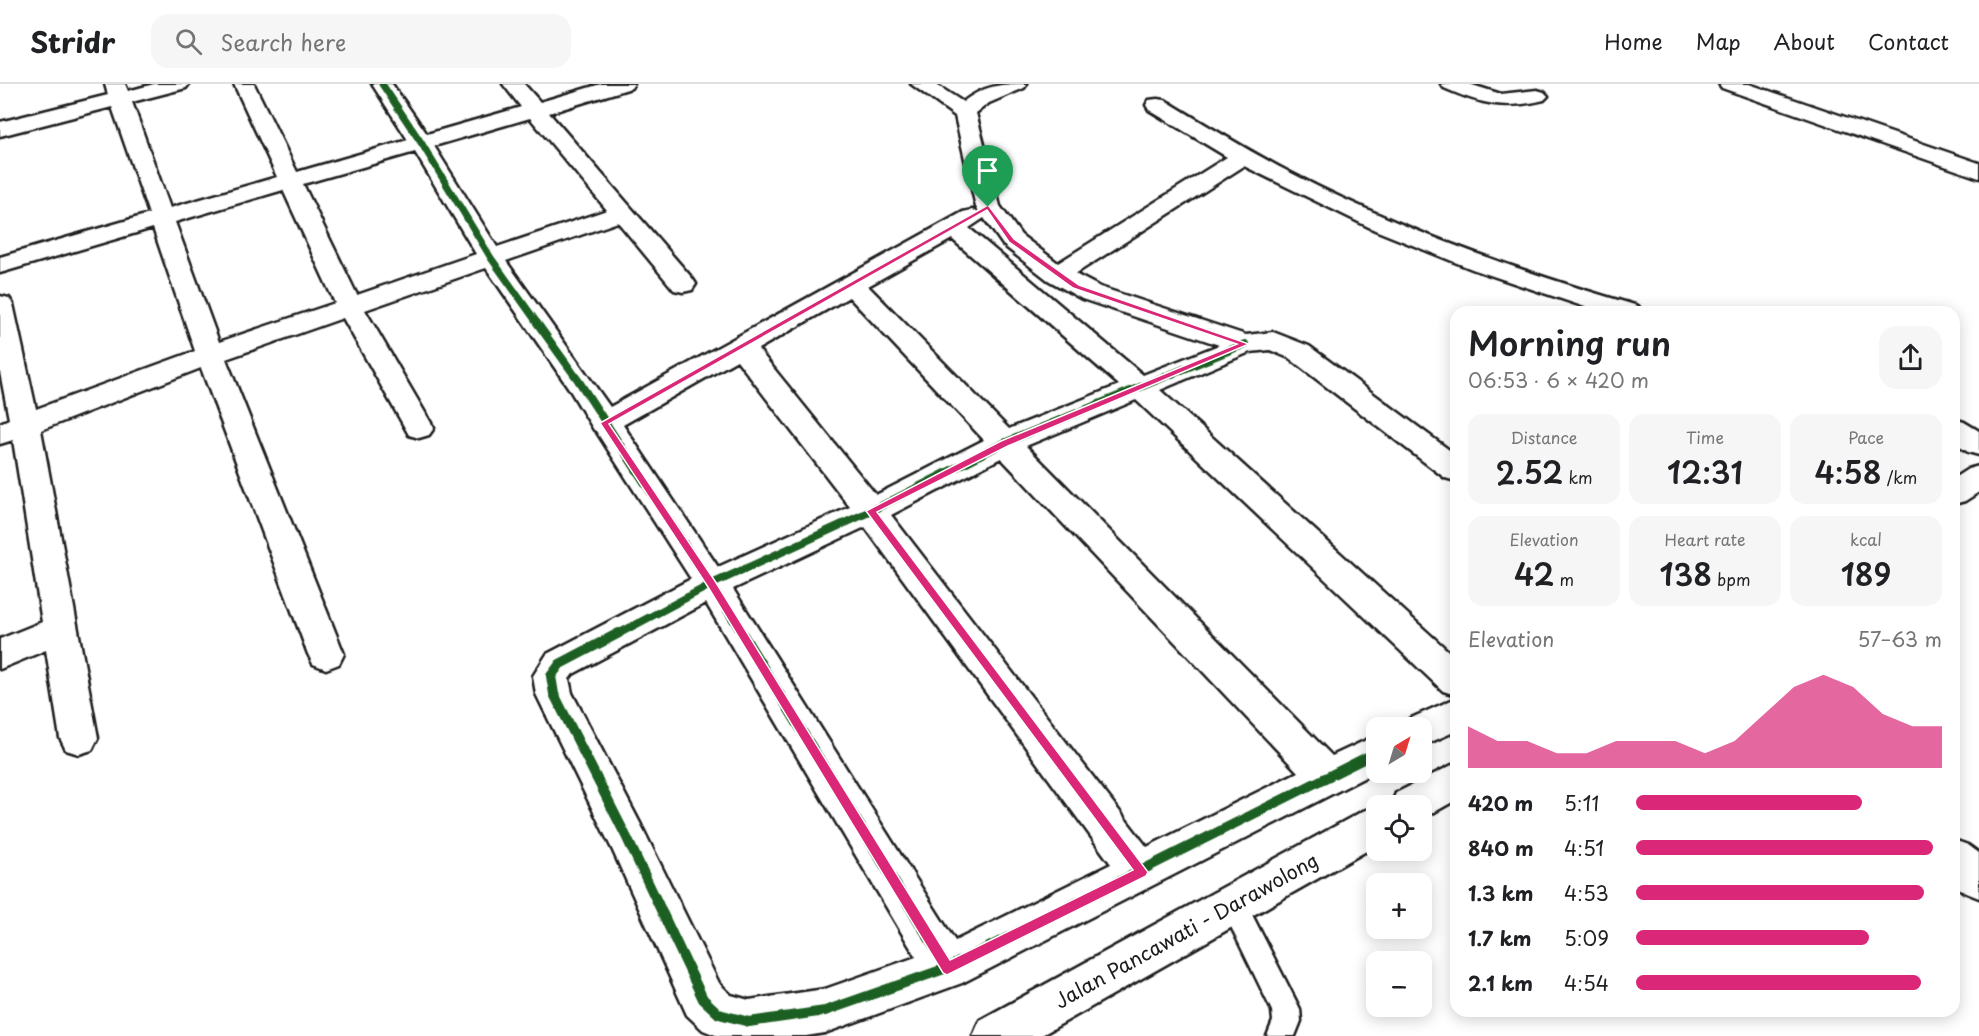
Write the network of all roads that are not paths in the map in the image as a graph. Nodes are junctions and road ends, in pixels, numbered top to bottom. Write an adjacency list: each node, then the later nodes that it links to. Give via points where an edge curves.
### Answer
1 (178, 84): 10 (street)
2 (244, 84): 19 (street)
3 (382, 84): 16 (street)
4 (513, 84): 13 (street)
5 (624, 84): 13 (street)
6 (921, 84): 14 (street)
7 (1017, 84): 14 (street, via 978,100)
8 (1454, 84): 11 (street, via 1490,100)
9 (1729, 84): 18 (street)
10 (118, 91): 15 (street); 22 (street)
11 (1537, 96)
12 (1157, 105): 17 (street)
13 (534, 110): 16 (street); 21 (street)
14 (965, 113): 20 (street)
15 (0, 129)
16 (422, 144): 19 (street); 24 (street)
17 (1243, 157): 26 (street); 30 (street, via 1405,234)
18 (1979, 171)
19 (291, 181): 22 (street); 31 (street)
20 (988, 207): 23 (street); 26 (street, via 1012,240)
21 (621, 213): 24 (street); 27 (street)
22 (162, 217): 25 (street); 34 (street)
23 (954, 228): 28 (street); 35 (street)
24 (491, 258): 31 (street); 36 (street)
25 (0, 265)
26 (1057, 275): 32 (street, via 1091,293)
27 (683, 284)
28 (852, 285): 33 (street); 40 (street)
29 (0, 304): 38 (street)
30 (1610, 306)
31 (350, 307): 34 (street); 37 (street)
32 (1245, 344): 35 (street); 42 (street, via 1273,341 1299,351)
33 (741, 346): 36 (street); 45 (street)
34 (210, 356): 38 (street); 49 (street)
35 (1139, 387): 40 (street); 50 (street)
36 (598, 413): 46 (street)
37 (419, 428)
38 (13, 429): 47 (street)
39 (1960, 433): 41 (street)
40 (1004, 444): 45 (street); 55 (street)
41 (1979, 445)
42 (1450, 465)
43 (1979, 477): 44 (street)
44 (1960, 489)
45 (871, 511): 46 (street); 60 (street)
46 (712, 584): 63 (street); 63 (street, via 560,664 551,676 554,694 703,999 719,1014 749,1022 825,1011)
47 (62, 629): 48 (street); 53 (street)
48 (0, 654)
49 (326, 654)
50 (1450, 674)
51 (1450, 717): 52 (street)
52 (1432, 725)
53 (79, 738)
54 (1366, 757): 55 (street)
55 (1327, 776): 60 (street)
56 (1450, 783): 57 (street)
57 (1429, 795)
58 (1366, 830): 62 (street, Jalan Pancawati - Darawolong)
59 (1960, 864): 61 (street)
60 (1142, 872): 63 (street)
61 (1979, 878)
62 (1233, 904): 64 (street, Jalan Pancawati - Darawolong); 65 (lane, via 1286,1009 1287,1021)
63 (947, 968)
64 (1009, 1033)
65 (1281, 1036)

